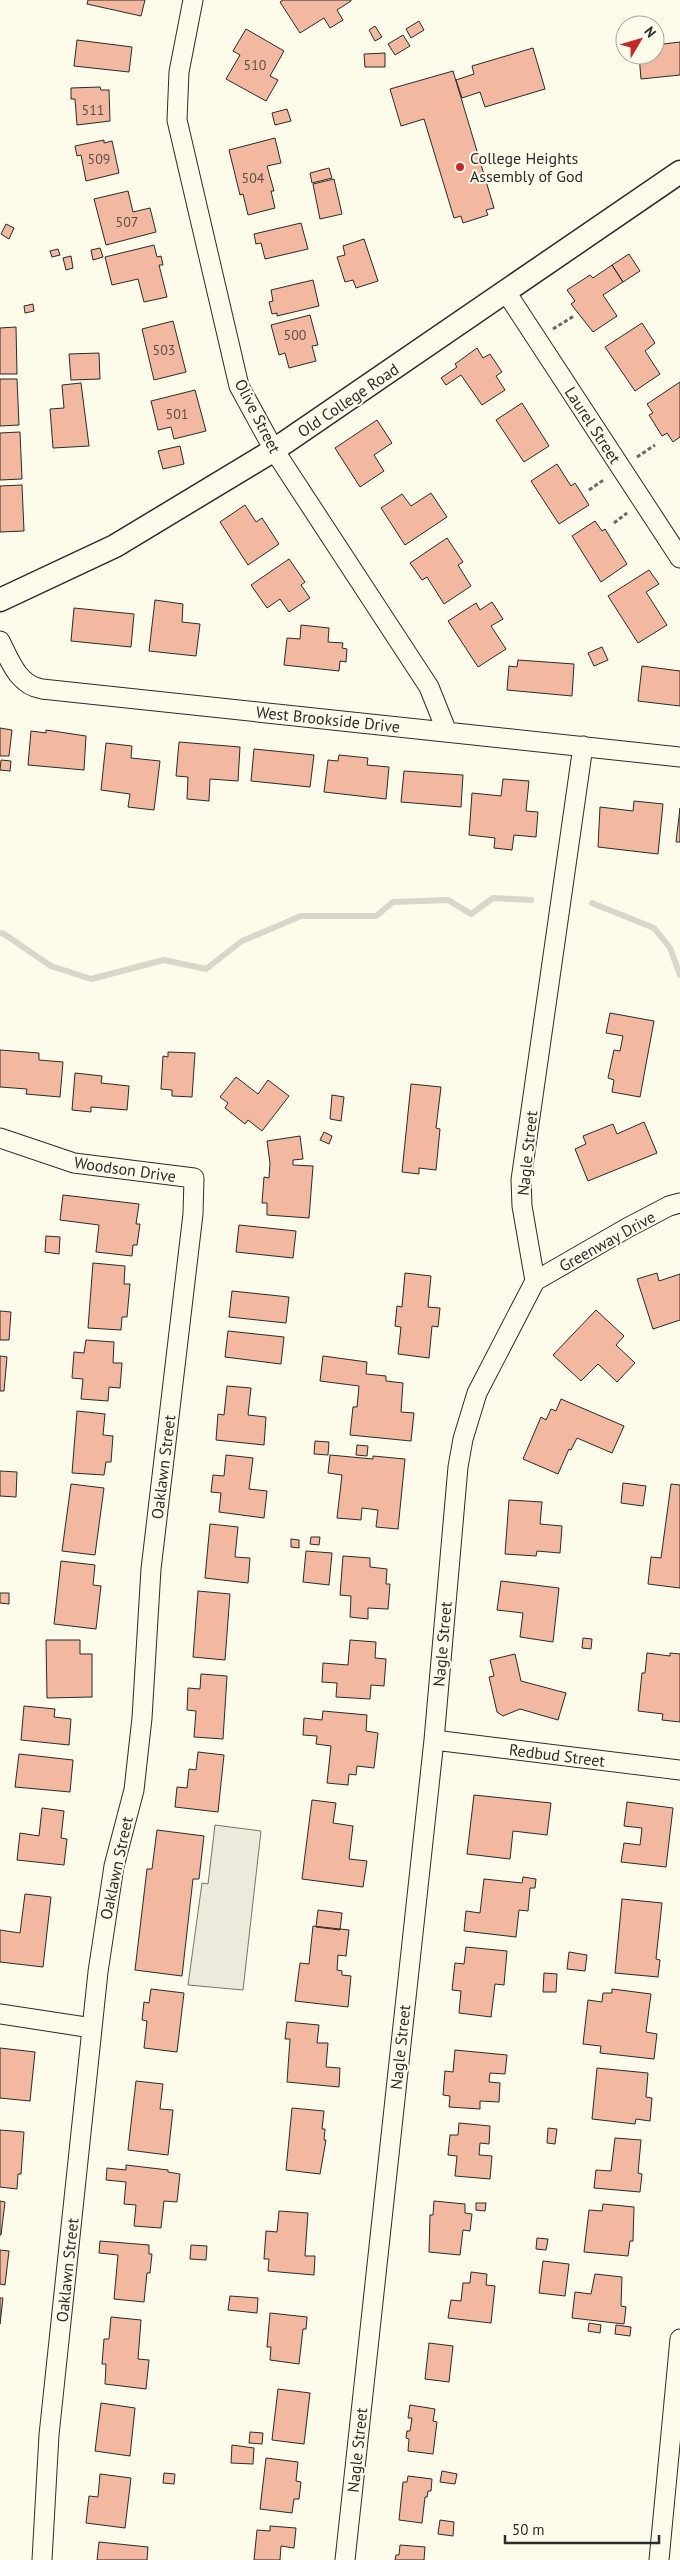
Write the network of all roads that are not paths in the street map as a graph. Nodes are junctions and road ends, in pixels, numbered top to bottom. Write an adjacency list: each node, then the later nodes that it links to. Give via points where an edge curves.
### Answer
1 (193, 0): 4 (street, Olive Street, via 179,72 177,120 240,386)
2 (680, 172): 3 (street, Old College Road)
3 (506, 292): 4 (street, Old College Road); 5 (street, Laurel Street)
4 (274, 450): 6 (street, Old College Road, via 115,546); 8 (street, Olive Street, via 428,687)
5 (680, 558)
6 (0, 600)
7 (0, 641): 8 (street, West Brookside Drive, via 13,669 34,688)
8 (447, 732): 9 (street, West Brookside Drive)
9 (583, 746): 10 (street, West Brookside Drive); 14 (street, Nagle Street, via 521,1180 522,1206)
10 (680, 757)
11 (0, 1138): 12 (street, Woodson Drive, via 74,1163)
12 (194, 1178): 18 (street, Oaklawn Street, via 193,1214 151,1569 134,1790 107,1904)
13 (680, 1203): 14 (street, Greenway Drive, via 627,1228)
14 (535, 1281): 15 (street, Nagle Street, via 477,1393 463,1439)
15 (434, 1740): 16 (street, Redbud Street); 21 (street, Nagle Street)
16 (680, 1770)
17 (0, 2014): 18 (street)
18 (92, 2028): 20 (street, Oaklawn Street, via 49,2435)
19 (680, 2339): 22 (street)
20 (42, 2560)
21 (345, 2560)
22 (659, 2560)

